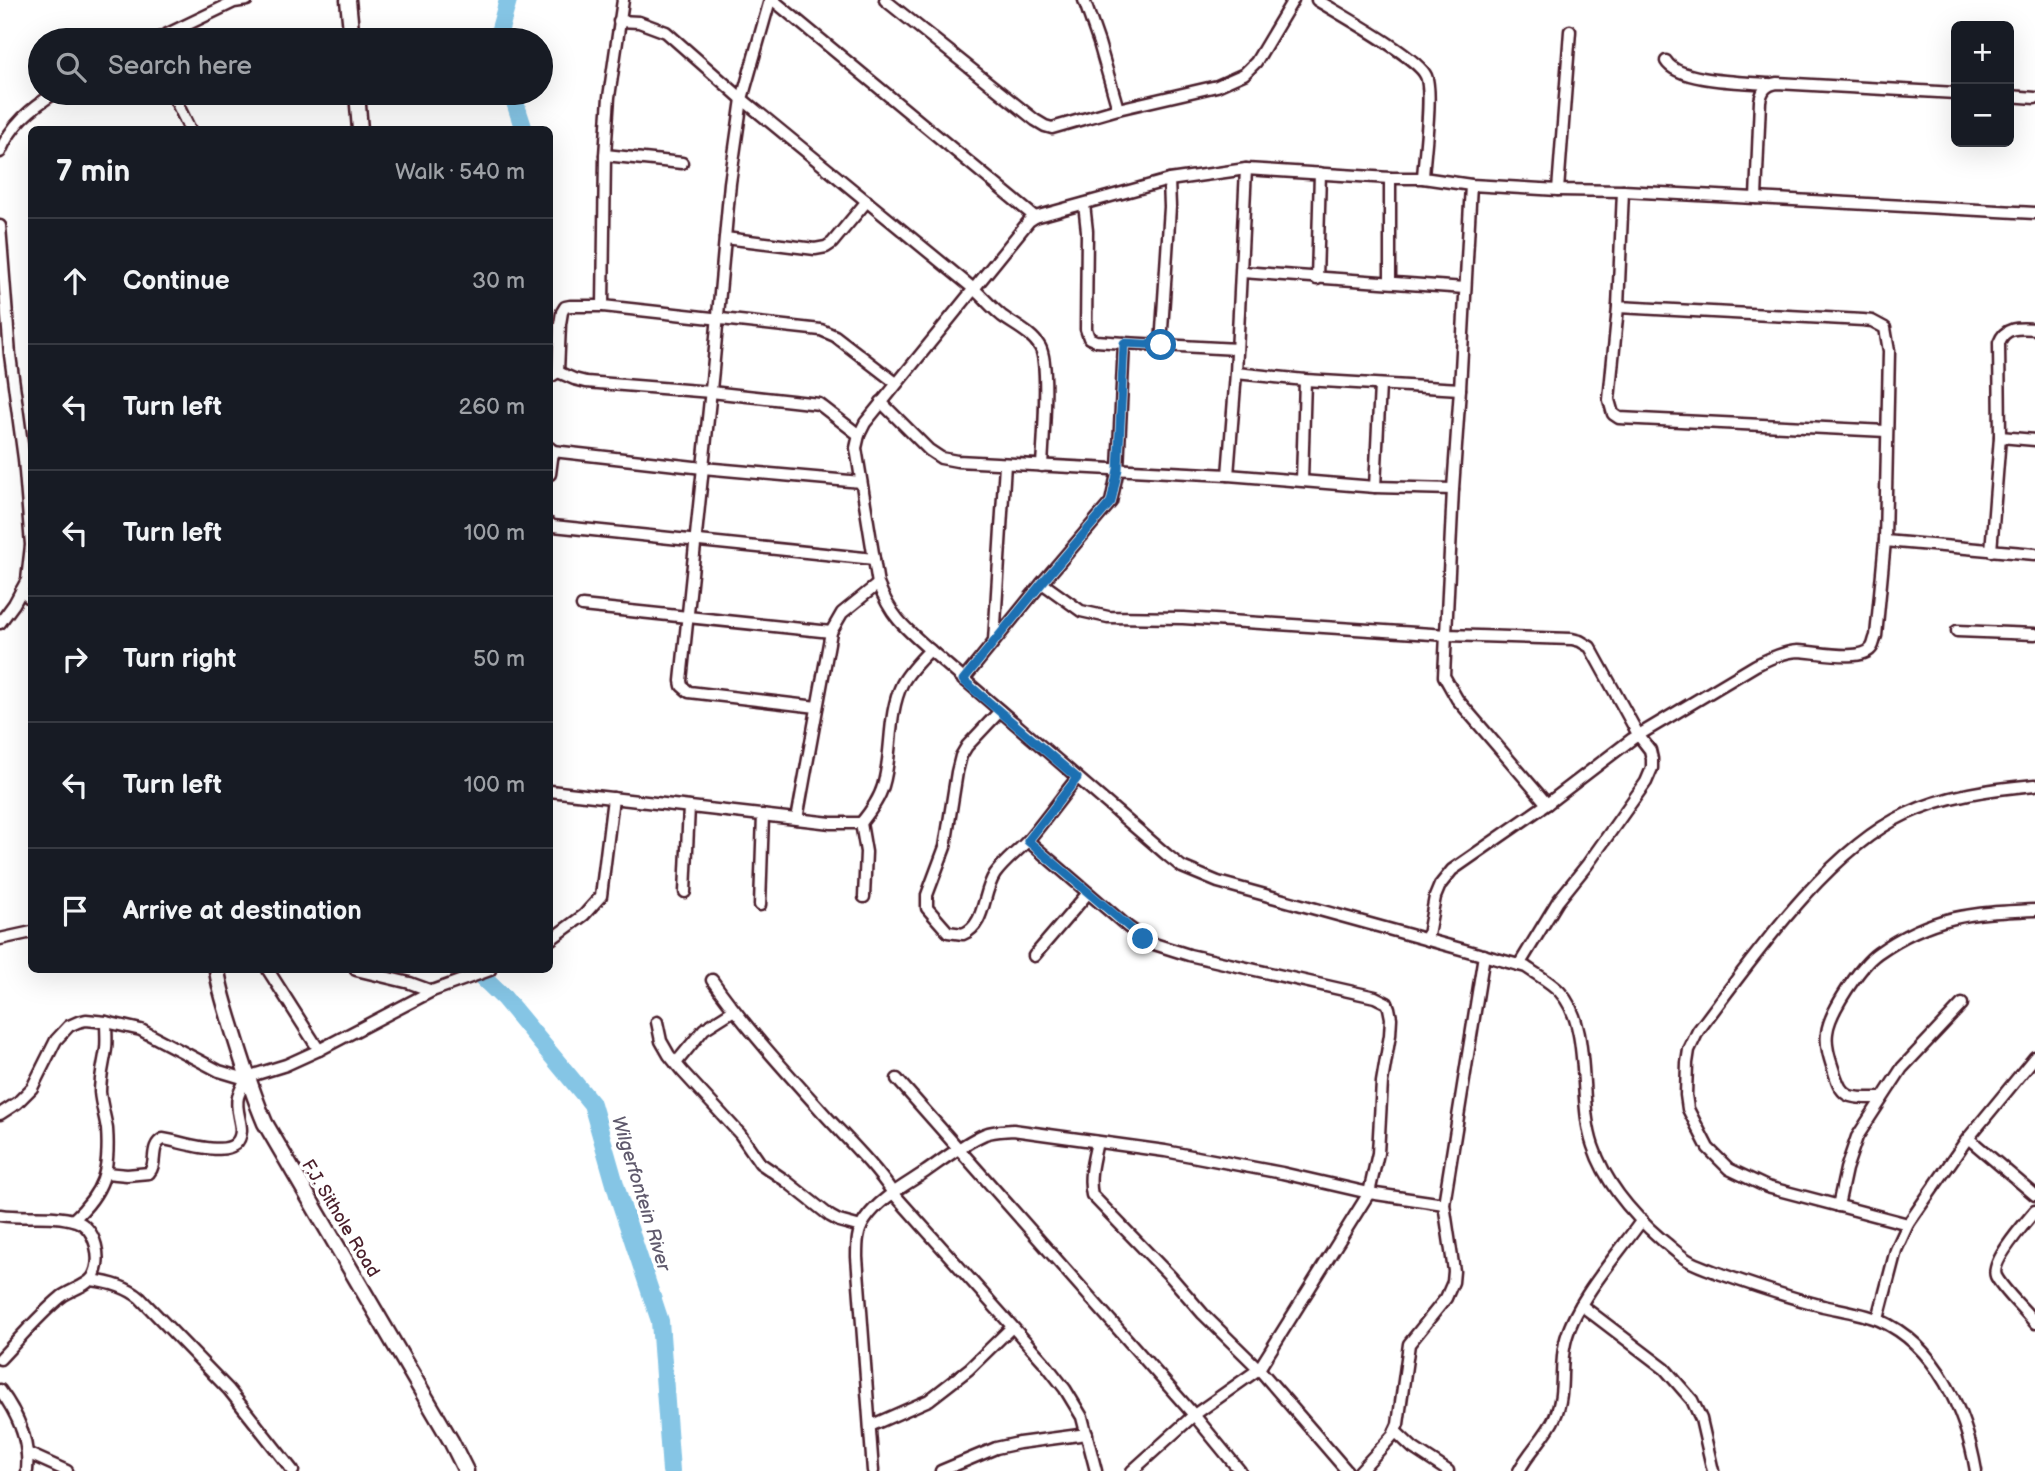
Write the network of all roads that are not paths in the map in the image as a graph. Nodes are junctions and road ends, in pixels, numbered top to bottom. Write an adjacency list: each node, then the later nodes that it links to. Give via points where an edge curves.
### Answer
1 (247, 0): 10 (street)
2 (348, 0): 11 (street)
3 (623, 0): 9 (street)
4 (772, 0): 18 (street); 40 (street)
5 (885, 0): 22 (street, via 1045,126 1061,126)
6 (1084, 0): 22 (street)
7 (1293, 0): 22 (street, via 1244,74 1217,86)
8 (1317, 0): 31 (street, via 1408,57 1424,73 1429,90)
9 (619, 21): 18 (street, via 639,22 666,32); 26 (street)
10 (180, 28)
11 (351, 28)
12 (1570, 31): 34 (street)
13 (1667, 61): 14 (street, via 1672,69 1688,76)
14 (1769, 85): 15 (street); 36 (street, via 1760,101)
15 (1951, 93)
16 (2014, 96): 17 (street)
17 (2035, 98)
18 (743, 99): 37 (street); 42 (street)
19 (36, 105): 25 (street, via 21,118)
20 (178, 105): 23 (street)
21 (358, 105): 24 (street)
22 (1118, 109)
23 (188, 126)
24 (360, 126)
25 (0, 152)
26 (605, 155): 27 (street); 48 (street)
27 (682, 163)
28 (1246, 169): 29 (street); 32 (street); 43 (street)
29 (1320, 173): 30 (street); 44 (street)
30 (1390, 178): 31 (street); 45 (street)
31 (1423, 178): 33 (street)
32 (1169, 180): 38 (street); 53 (street)
33 (1471, 185): 34 (street); 46 (street)
34 (1558, 190): 35 (street)
35 (1623, 191): 36 (street); 49 (street)
36 (1756, 198): 39 (street)
37 (867, 201): 42 (street, via 826,247); 47 (street)
38 (1084, 204): 40 (street); 52 (street, via 1086,333 1096,341)
39 (2035, 213)
40 (1035, 218): 47 (street)
41 (0, 226): 55 (street)
42 (725, 238): 50 (street)
43 (1242, 272): 44 (street); 54 (street)
44 (1317, 279): 45 (street)
45 (1390, 282): 46 (street)
46 (1465, 288): 61 (street)
47 (975, 289): 59 (street); 70 (street, via 1040,347 1044,358)
48 (603, 306): 50 (street); 57 (street, via 563,309)
49 (1618, 307): 64 (street, via 1879,324 1889,340); 64 (street, via 1609,387 1610,405 1619,418)
50 (718, 319): 59 (street, via 827,331); 62 (street)
51 (2035, 329): 66 (street, via 2008,330 1999,343)
52 (1124, 343): 53 (street); 72 (street)
53 (1161, 345): 54 (street)
54 (1237, 348): 56 (street)
55 (5, 356): 78 (street)
56 (1236, 373): 58 (street); 73 (street)
57 (554, 374): 62 (street, via 586,382)
58 (1305, 380): 60 (street); 74 (street)
59 (896, 383): 63 (street)
60 (1380, 385): 61 (street); 76 (street)
61 (1460, 389): 77 (street)
62 (711, 392): 65 (street, via 819,404); 71 (street)
63 (881, 402): 65 (street); 69 (street, via 935,455)
64 (1886, 431): 81 (street)
65 (859, 435): 75 (street, via 856,448)
66 (2000, 437): 67 (street); 82 (street)
67 (2035, 440)
68 (553, 449): 71 (street)
69 (1005, 464): 70 (street); 97 (street)
70 (1042, 466): 72 (street)
71 (703, 468): 75 (street); 80 (street)
72 (1118, 469): 73 (street); 86 (street, via 1111,502)
73 (1228, 475): 74 (street)
74 (1301, 480): 76 (street)
75 (861, 482): 84 (street)
76 (1375, 487): 77 (street)
77 (1452, 489): 95 (street)
78 (28, 496)
79 (553, 526): 80 (street)
80 (696, 541): 84 (street); 91 (street)
81 (1885, 541): 82 (street); 102 (street, via 1876,636 1870,650 1852,655 1799,651 1774,657)
82 (1991, 551): 83 (street)
83 (2035, 554)
84 (874, 559): 87 (street)
85 (28, 571): 88 (street)
86 (1042, 583): 95 (street, via 1081,611 1108,617); 97 (street)
87 (878, 584): 94 (street, via 842,612); 98 (street, via 897,620)
88 (21, 591): 89 (street); 92 (street)
89 (28, 597)
90 (582, 606): 91 (street)
91 (687, 617): 94 (street); 100 (street, via 681,681 685,690)
92 (0, 623)
93 (1957, 631): 96 (street)
94 (831, 632): 100 (street)
95 (1447, 635): 102 (street, via 1584,643 1596,655); 107 (street, via 1444,676 1451,690)
96 (2035, 635)
97 (995, 642): 99 (street)
98 (930, 650): 99 (street); 111 (street, via 912,668 896,700 883,785)
99 (963, 680): 101 (street)
100 (817, 707): 110 (street)
101 (1000, 711): 103 (street); 112 (street, via 961,756 945,847 927,895 928,908 948,932 963,934 975,927 995,874)
102 (1639, 736): 107 (street); 124 (street, via 1653,759 1646,782 1559,901)
103 (1077, 778): 112 (street); 121 (street, via 1182,867 1199,875)
104 (2035, 785): 150 (street, via 1935,802 1874,833 1832,867 1782,922 1693,1040 1686,1094 1691,1116 1708,1148 1729,1169 1748,1179)
105 (553, 791): 106 (street)
106 (613, 799): 108 (street); 119 (street, via 601,896)
107 (1547, 804): 121 (street, via 1452,870 1435,897)
108 (689, 807): 109 (street); 113 (street)
109 (763, 815): 110 (street); 116 (street)
110 (797, 819): 111 (street)
111 (861, 824): 115 (street, via 866,852)
112 (1028, 841): 114 (street)
113 (685, 892)
114 (1088, 894): 123 (street); 147 (street, via 1151,943 1387,1003 1390,1035 1378,1153)
115 (864, 897)
116 (760, 905)
117 (2035, 910): 140 (street, via 1947,918 1874,955 1844,995 1827,1035 1840,1089 1848,1096)
118 (28, 933): 120 (street)
119 (553, 938)
120 (0, 939)
121 (1427, 940): 122 (street)
122 (1484, 955): 124 (street); 149 (street)
123 (1034, 956)
124 (1519, 965): 154 (street, via 1560,992 1571,1009 1579,1034 1584,1103 1593,1146 1606,1173)
125 (217, 973): 138 (street, F.J. Sithole Road)
126 (270, 973): 135 (street)
127 (368, 973): 130 (street)
128 (481, 973): 130 (street)
129 (712, 980): 132 (street)
130 (432, 991): 135 (street)
131 (1962, 1004): 140 (street, via 1902,1068)
132 (734, 1010): 137 (street, via 704,1029); 146 (street)
133 (106, 1022): 138 (street, via 141,1030 219,1071); 141 (street, via 86,1020 69,1026 56,1040 32,1088); 145 (street, via 100,1089 107,1129)
134 (657, 1022): 137 (street, via 661,1041)
135 (319, 1050): 138 (street)
136 (2035, 1057): 142 (street)
137 (676, 1063): 156 (street, via 740,1133 760,1163 830,1216)
138 (247, 1077): 145 (street, via 237,1099 239,1138 228,1149 163,1139 155,1147 149,1173); 174 (street, F.J. Sithole Road, via 282,1156)
139 (897, 1079): 144 (street)
140 (1882, 1098): 150 (street, via 1857,1137)
141 (0, 1114)
142 (1968, 1139): 148 (street); 155 (street)
143 (1097, 1142): 144 (street, via 999,1131); 147 (street, via 1166,1151); 163 (street, via 1090,1171 1092,1195)
144 (959, 1149): 146 (street); 165 (street)
145 (106, 1173): 153 (street, via 93,1199)
146 (893, 1193): 156 (street, via 875,1207); 161 (street)
147 (1369, 1193): 149 (street); 163 (street)
148 (2035, 1195)
149 (1444, 1204): 167 (street, via 1453,1282 1446,1298 1409,1344)
150 (1838, 1206): 155 (street)
151 (2035, 1211): 160 (street, via 1995,1270)
152 (0, 1215): 153 (street)
153 (73, 1220): 157 (street, via 86,1227 96,1248 98,1261)
154 (1642, 1220): 158 (street); 159 (street, via 1690,1261 1778,1295)
155 (1909, 1223): 159 (street, via 1896,1250)
156 (861, 1227): 166 (street, via 857,1257)
157 (91, 1280): 162 (street, via 59,1299); 173 (street, via 140,1297 229,1390)
158 (1581, 1305): 184 (street, via 1564,1343 1562,1396 1555,1416); 185 (street, via 1665,1369 1685,1391 1701,1419)
159 (1878, 1320): 186 (street, via 1909,1339 1941,1377 1961,1416)
160 (2035, 1323)
161 (1012, 1327): 166 (street, via 929,1400); 168 (street, via 1065,1389)
162 (0, 1359)
163 (1259, 1368): 165 (street); 181 (street)
164 (0, 1390): 169 (street, via 20,1425)
165 (1194, 1415): 170 (street); 180 (street)
166 (870, 1426): 175 (street)
167 (1395, 1431): 182 (street); 183 (street)
168 (1087, 1434): 176 (street, via 996,1448); 177 (street)
169 (27, 1453): 171 (street); 172 (street)
170 (1148, 1458): 178 (street); 179 (street)
171 (27, 1471)
172 (67, 1471)
173 (293, 1471)
174 (466, 1471)
175 (873, 1471)
176 (941, 1471)
177 (1096, 1471)
178 (1132, 1471)
179 (1153, 1471)
180 (1240, 1471)
181 (1347, 1471)
182 (1360, 1471)
183 (1448, 1471)
184 (1519, 1471)
185 (1713, 1471)
186 (1976, 1471)

